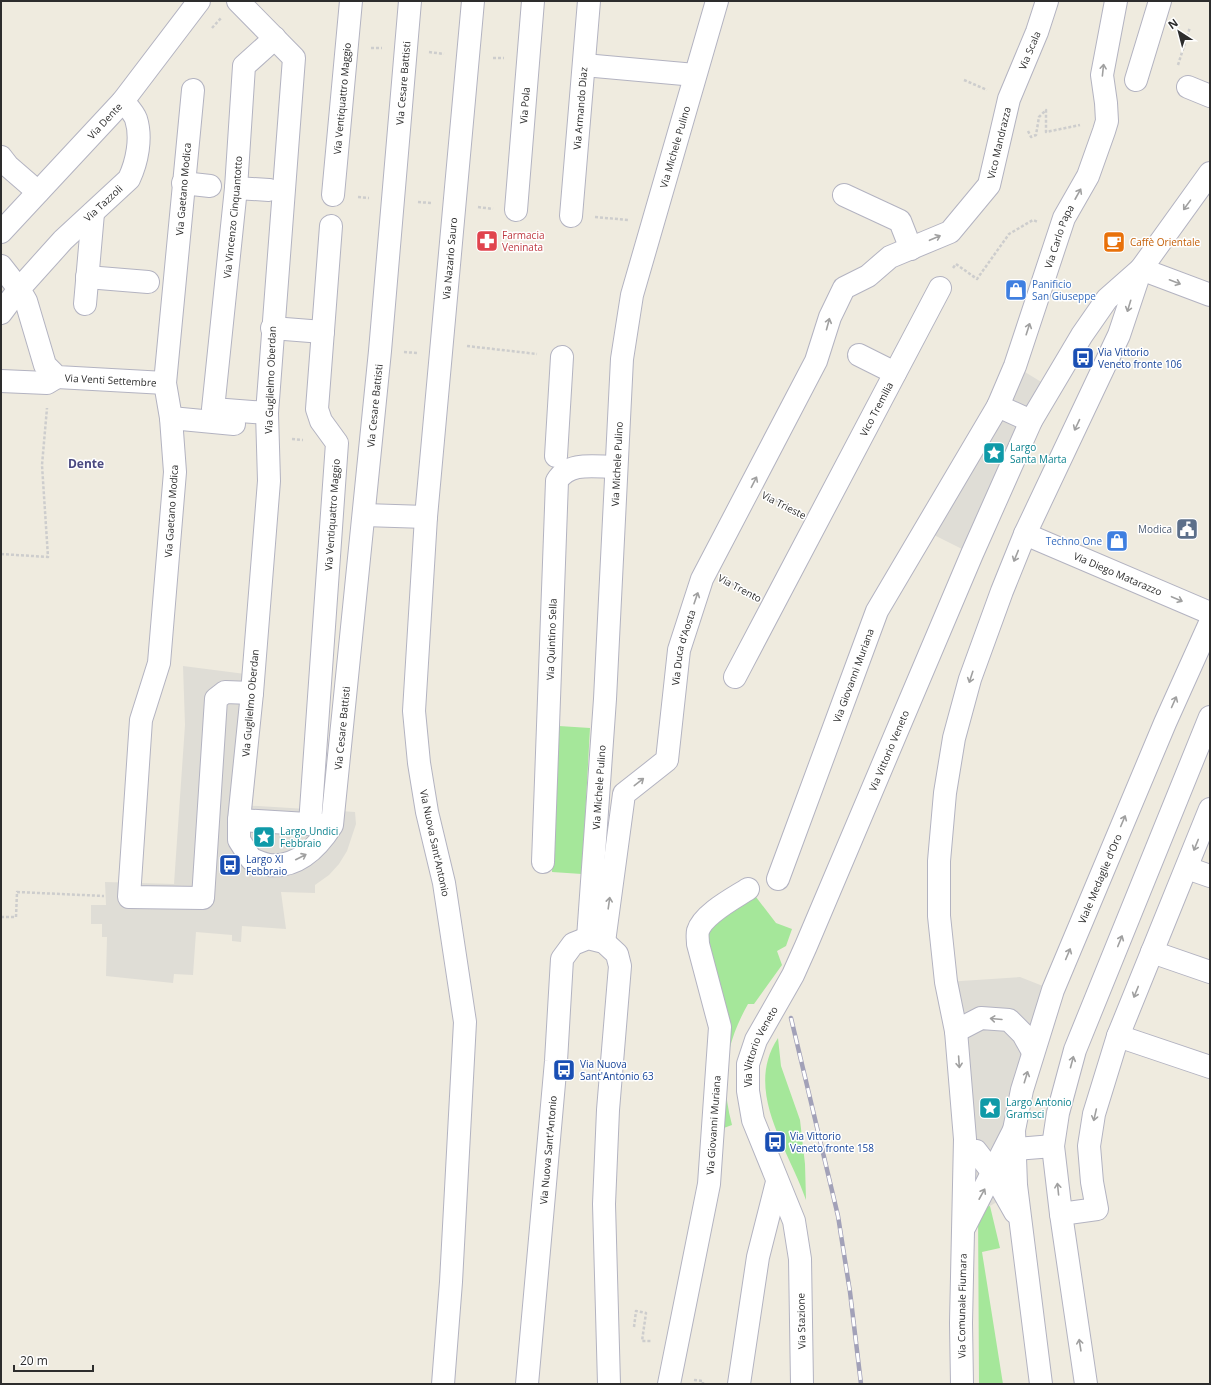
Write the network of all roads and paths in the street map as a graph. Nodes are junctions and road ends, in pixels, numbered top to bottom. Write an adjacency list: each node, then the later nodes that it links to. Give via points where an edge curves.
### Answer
1 (200, 1): 21 (street, Via Dente)
2 (238, 1): 13 (street, Via Guglielmo Oberdan)
3 (351, 1): 30 (street, Via Ventiquattro Maggio)
4 (410, 1): 51 (street, Via Cesare Battisti)
5 (473, 1): 50 (street, Via Nazario Sauro)
6 (533, 1): 32 (street, Via Pola)
7 (589, 1): 14 (street, Via Armando Diaz)
8 (717, 1): 15 (street, Via Michele Pulino)
9 (1047, 1): 20 (street, Via Scala)
10 (1116, 1): 22 (street, Via Carlo Papa, one-way to 10, via 1102,74)
11 (1160, 1): 17 (street)
12 (1190, 27): 16 (path)
13 (274, 38): 27 (street, Via Vincenzo Cinquantotto, via 244,66); 48 (street, Via Guglielmo Oberdan, via 294,58)
14 (584, 65): 15 (street); 34 (street, Via Armando Diaz)
15 (695, 74): 64 (street, Via Michele Pulino, via 632,295 622,359)
16 (1182, 79): 19 (street)
17 (1136, 80)
18 (193, 90): 25 (street, Via Gaetano Modica)
19 (1210, 96)
20 (1009, 98): 22 (path, Vico Mandrazza, via 1031,137 1036,135 1039,117 1046,110 1046,132); 38 (street, Vico Mandrazza, one-way to 20, via 950,232 989,185)
21 (123, 101): 29 (street, Via Dente); 33 (street, Via Tazzoli, via 136,119 138,142 135,166 129,179)
22 (1107, 121): 36 (street, Via Carlo Papa, one-way to 22, via 1064,218 1088,176)
23 (1, 157): 29 (street)
24 (1210, 173): 40 (street, Via Vittorio Veneto, one-way to 40)
25 (183, 183): 26 (street); 58 (street, Via Gaetano Modica)
26 (210, 186)
27 (236, 188): 28 (street); 61 (street, Via Vincenzo Cinquantotto, via 213,409)
28 (269, 190)
29 (38, 192): 37 (street, Via Dente)
30 (333, 195)
31 (844, 195): 38 (street, via 900,221)
32 (516, 210)
33 (93, 213): 41 (street); 44 (street, Via Tazzoli, via 63,240)
34 (572, 216)
35 (331, 226): 49 (street, Via Ventiquattro Maggio)
36 (1061, 231): 43 (path, via 1033,220 1009,234 977,279 956,264); 59 (street, Via Carlo Papa, one-way to 36, via 1015,366)
37 (1, 232)
38 (910, 249): 54 (street, Vico Mandrazza, one-way to 38, via 830,317 844,288 868,276 890,257)
39 (1, 266): 44 (street, Via Venti Settembre)
40 (1140, 269): 45 (street, one-way to 45); 62 (street, Via Vittorio Veneto, via 1108,299 1082,335); 70 (street, Via Vittorio Veneto, one-way to 70, via 1119,335)
41 (87, 277): 42 (street); 46 (street)
42 (148, 282)
43 (940, 288): 55 (street, Vico Tremilia)
44 (19, 289): 47 (street, Via Tazzoli); 56 (street, Via Venti Settembre, via 26,301)
45 (1210, 295)
46 (85, 304)
47 (1, 313)
48 (272, 328): 49 (street); 61 (street, Via Guglielmo Oberdan)
49 (323, 332): 81 (street, Via Ventiquattro Maggio, via 317,409 321,421 337,443)
50 (441, 349): 51 (path); 53 (path); 68 (street, Via Nazario Sauro)
51 (380, 351): 67 (street, Via Cesare Battisti)
52 (859, 355): 55 (street)
53 (562, 357): 63 (street)
54 (816, 361): 66 (street, Via Duca d'Aosta, one-way to 54)
55 (895, 373): 69 (street, Vico Tremilia)
56 (52, 380): 57 (street); 58 (street, Via Venti Settembre); 71 (path, via 42,465 48,557)
57 (1, 381)
58 (165, 382): 60 (street, Via Gaetano Modica)
59 (998, 406): 62 (street); 65 (street, Via Carlo Papa)
60 (171, 418): 61 (street); 77 (street, Via Gaetano Modica, via 175,472 160,656 142,720 129,897 203,898 216,699 225,692)
61 (267, 420): 77 (street, Via Guglielmo Oberdan, via 269,481)
62 (1031, 421): 101 (street, Via Vittorio Veneto, via 806,946 793,975 756,1040 748,1064 748,1091 753,1120)
63 (556, 456)
64 (615, 468): 83 (street, Via Quintino Sella, via 568,469 557,481); 90 (street, Via Michele Pulino)
65 (952, 484): 86 (street, Via Giovanni Muriana, via 877,611)
66 (751, 488): 69 (path, Via Trieste); 72 (street, Via Duca d'Aosta)
67 (364, 515): 68 (street); 82 (street, Via Cesare Battisti)
68 (426, 517): 108 (street, Via Nuova Sant'Antonio, via 414,711 419,764 427,812 444,883 465,1022)
69 (817, 522): 73 (street, Vico Tremilia)
70 (1025, 534): 74 (street, Via Diego Matarazzo, one-way to 74); 93 (street, Via Vittorio Veneto, one-way to 93, via 970,679 954,738 945,793 939,861 939,916 946,982)
71 (1, 554)
72 (707, 571): 73 (path, Via Trento); 90 (street, Via Duca d'Aosta, one-way to 72, via 624,794 667,760 679,650)
73 (773, 605): 76 (street, Vico Tremilia)
74 (1210, 613)
75 (1210, 623): 95 (street, Viale Medaglie d'Oro, one-way to 75, via 1053,990 1164,723)
76 (735, 677)
77 (252, 693): 80 (street, Via Guglielmo Oberdan)
78 (1210, 717): 99 (street, one-way to 78, via 1058,1112 1075,1050)
79 (1210, 809): 84 (street, one-way to 84)
80 (240, 813): 81 (street); 82 (street, Via Guglielmo Oberdan, one-way to 82, via 239,840 251,859 269,865 290,863 310,853)
81 (311, 817): 82 (street)
82 (333, 818)
83 (543, 862)
84 (1186, 868): 85 (street); 91 (street)
85 (1210, 876)
86 (778, 879)
87 (748, 890): 111 (street, Via Giovanni Muriana, via 729,900 704,921 698,931 698,944 720,1027 719,1043 709,1184)
88 (106, 896): 89 (path, via 17,892 16,917)
89 (1, 917)
90 (596, 940): 109 (street, Via Nuova Sant'Antonio, via 573,944 562,959 556,1061); 110 (street, via 617,954 620,966 608,1110 604,1204)
91 (1152, 952): 92 (street); 94 (street, one-way to 94)
92 (1210, 972)
93 (956, 1031): 95 (street, one-way to 93, via 1023,1034 1008,1020 981,1018); 98 (street, Via Vittorio Veneto, one-way to 98)
94 (1118, 1036): 96 (street); 102 (street, one-way to 102, via 1094,1114 1089,1146 1097,1209)
95 (1033, 1052): 97 (street, Viale Medaglie d'Oro, one-way to 95, via 1022,1090)
96 (1210, 1067)
97 (1013, 1140): 98 (street, via 990,1150); 99 (street); 100 (street); 103 (street)
98 (970, 1145): 100 (street); 104 (street, Via Comunale Fiumara)
99 (1053, 1146): 102 (street, one-way to 99)
100 (993, 1174): 103 (street); 104 (street, one-way to 100)
101 (777, 1182): 105 (street, Via Vittorio Veneto, via 794,1221); 114 (street, via 758,1257)
102 (1060, 1214): 118 (street, one-way to 102)
103 (1021, 1222): 117 (street)
104 (963, 1228): 116 (street, Via Comunale Fiumara)
105 (800, 1259): 115 (street, Via Stazione)
106 (633, 1332): 107 (path, via 636,1311 646,1313 642,1341 652,1342)
107 (653, 1335)
108 (443, 1384)
109 (527, 1384)
110 (609, 1384)
111 (669, 1384)
112 (693, 1384): 113 (path, via 694,1380 703,1381)
113 (703, 1384)
114 (739, 1384)
115 (802, 1384)
116 (962, 1384)
117 (1041, 1384)
118 (1086, 1384)

